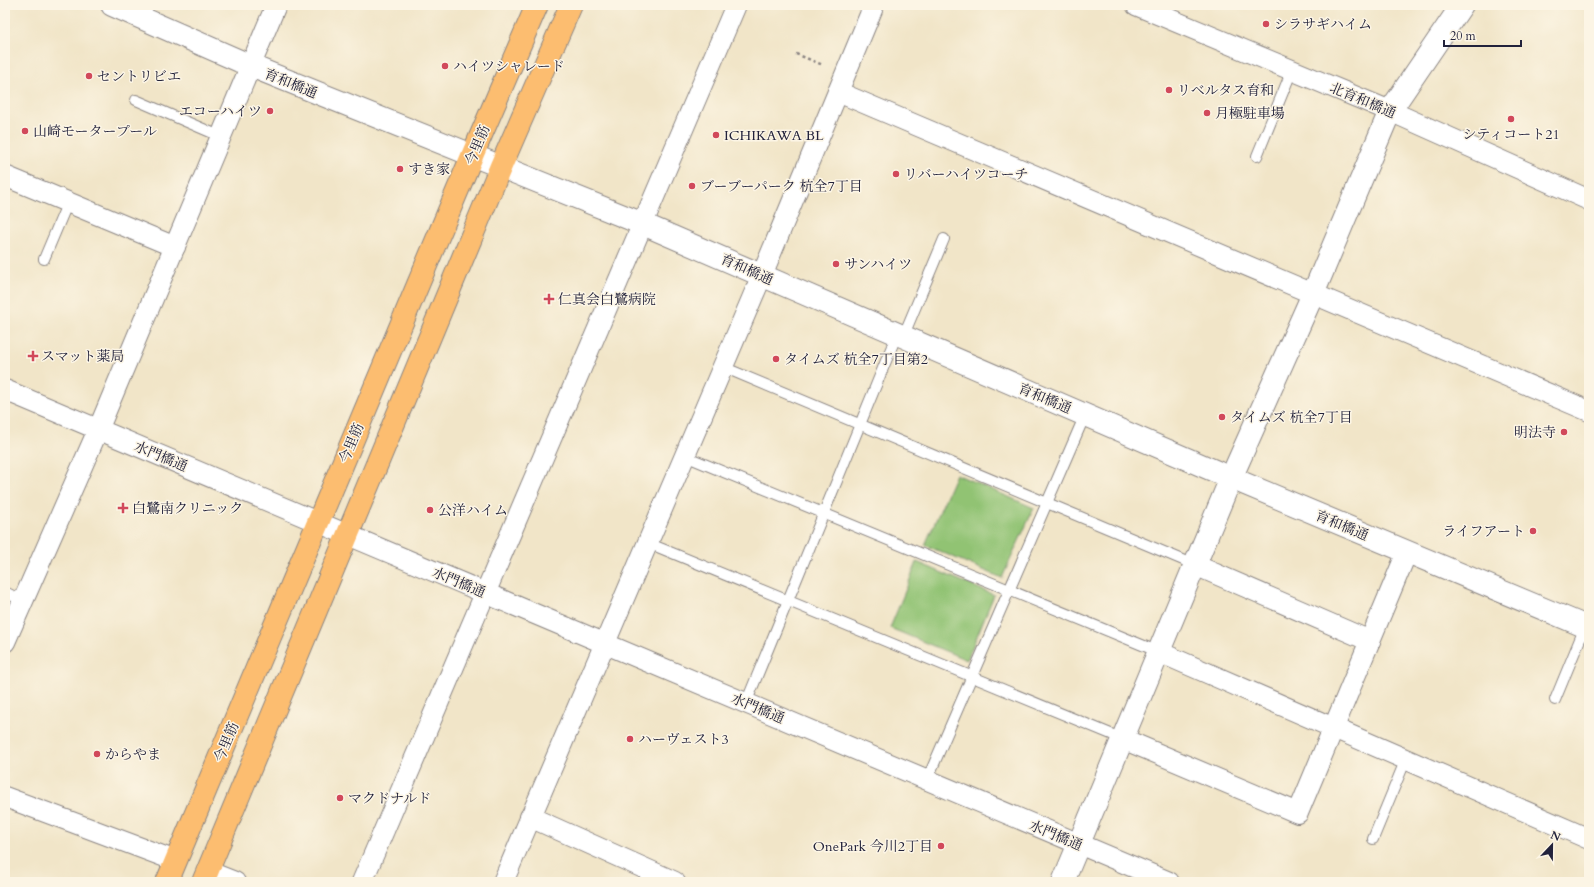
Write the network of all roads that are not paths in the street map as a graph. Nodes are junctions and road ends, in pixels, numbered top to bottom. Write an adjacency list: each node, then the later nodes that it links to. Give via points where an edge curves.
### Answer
1 (112, 5): 9 (street, 育和橋通)
2 (276, 5): 9 (street)
3 (537, 5): 15 (main road, 今里筋)
4 (570, 5): 17 (main road)
5 (736, 5): 21 (street)
6 (874, 5): 11 (street)
7 (1136, 5): 10 (street, 北育和橋通)
8 (1462, 5): 13 (street)
9 (251, 66): 14 (street); 15 (street, 育和橋通)
10 (1292, 70): 13 (street, 北育和橋通); 16 (lane)
11 (842, 83): 25 (street); 26 (street)
12 (136, 100): 14 (lane)
13 (1390, 111): 19 (street, 北育和橋通); 26 (street)
14 (222, 137): 23 (street)
15 (472, 156): 17 (street, 育和橋通); 38 (main road, 今里筋)
16 (1257, 156)
17 (501, 166): 21 (street, 育和橋通); 39 (main road)
18 (5, 176): 20 (street)
19 (1587, 193)
20 (68, 202): 23 (street); 24 (lane)
21 (643, 224): 25 (street, 育和橋通); 45 (street)
22 (944, 239): 27 (lane)
23 (175, 247): 33 (street)
24 (44, 259)
25 (762, 275): 27 (street, 育和橋通); 28 (street)
26 (1313, 294): 30 (street); 35 (street)
27 (900, 335): 31 (street, 育和橋通); 32 (lane)
28 (723, 367): 32 (lane); 34 (street)
29 (5, 390): 33 (street, 水門橋通)
30 (1589, 411)
31 (1085, 415): 35 (street, 育和橋通); 36 (lane)
32 (860, 424): 36 (lane); 37 (lane)
33 (98, 430): 38 (street, 水門橋通); 47 (street)
34 (685, 456): 37 (lane); 40 (street)
35 (1231, 478): 41 (street, 育和橋通); 42 (street)
36 (1047, 503): 42 (lane); 43 (lane)
37 (824, 513): 43 (lane); 46 (lane)
38 (317, 522): 39 (street, 水門橋通); 65 (main road, 今里筋)
39 (347, 535): 45 (street, 水門橋通); 66 (main road)
40 (648, 543): 46 (lane); 51 (street)
41 (1406, 552): 48 (street, 育和橋通); 49 (street)
42 (1195, 565): 49 (street); 52 (street)
43 (1009, 590): 52 (lane); 53 (lane)
44 (5, 592): 47 (lane)
45 (484, 593): 51 (street, 水門橋通); 69 (street)
46 (788, 600): 53 (lane); 55 (lane)
47 (23, 601): 50 (street)
48 (1587, 627): 54 (lane)
49 (1370, 641): 56 (street)
50 (5, 642)
51 (605, 644): 55 (street, 水門橋通); 61 (street)
52 (1159, 652): 56 (street); 57 (street)
53 (972, 677): 57 (lane); 59 (lane)
54 (1555, 700)
55 (746, 703): 59 (street, 水門橋通)
56 (1334, 728): 57 (street, via 1298,813); 58 (street)
57 (1123, 739): 64 (street)
58 (1406, 759): 62 (lane); 63 (street)
59 (928, 780): 64 (street, 水門橋通)
60 (5, 797): 65 (street)
61 (530, 818): 70 (street); 71 (street)
62 (1373, 839)
63 (1589, 839)
64 (1079, 844): 72 (street); 73 (street, 水門橋通)
65 (176, 861): 67 (main road, 今里筋)
66 (205, 876): 68 (street)
67 (167, 882)
68 (235, 882)
69 (362, 882)
70 (503, 882)
71 (675, 882)
72 (1063, 882)
73 (1169, 882)

